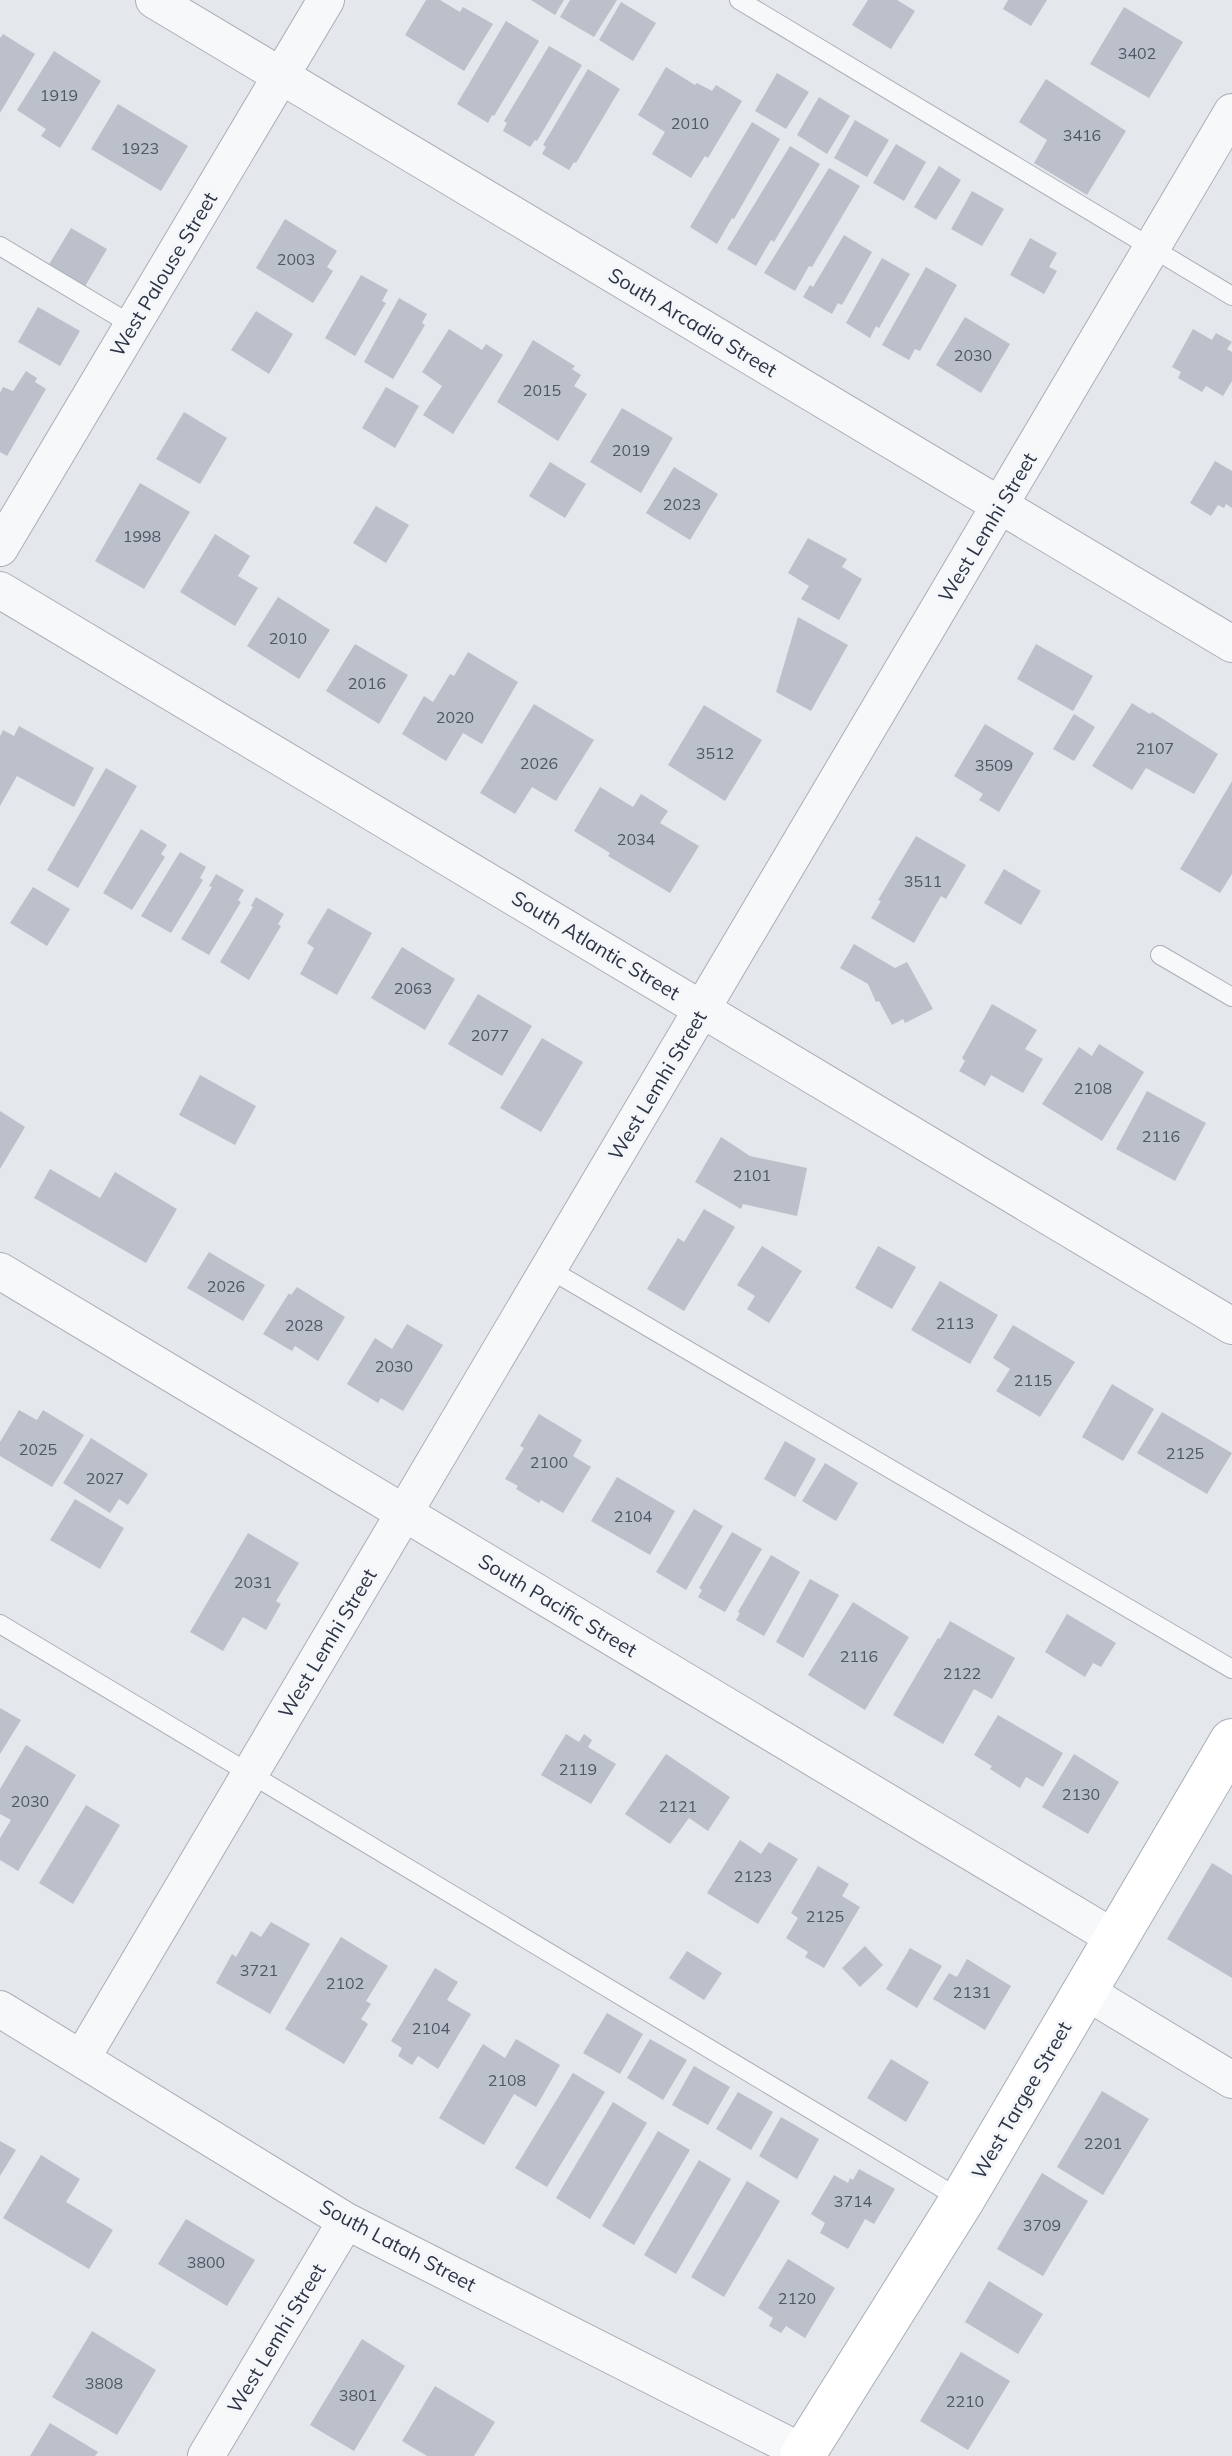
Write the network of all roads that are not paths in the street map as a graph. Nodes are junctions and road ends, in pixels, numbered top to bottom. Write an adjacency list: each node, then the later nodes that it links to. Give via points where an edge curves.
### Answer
1 (154, 0): 4 (street, South Arcadia Street)
2 (326, 0): 4 (street, West Palouse Street)
3 (739, 0): 7 (lane)
4 (281, 76): 9 (street, West Palouse Street); 10 (street, South Arcadia Street)
5 (1232, 112): 7 (street, West Lemhi Street)
6 (0, 246): 9 (lane)
7 (1152, 248): 8 (lane); 10 (street, West Lemhi Street)
8 (1232, 296)
9 (132, 325): 11 (street, West Palouse Street)
10 (1000, 504): 13 (street, South Arcadia Street); 16 (street, West Lemhi Street)
11 (0, 548)
12 (0, 590): 16 (street, South Atlantic Street)
13 (1232, 644)
14 (1160, 955): 15 (lane)
15 (1232, 997)
16 (702, 1008): 17 (street, West Lemhi Street); 19 (street, South Atlantic Street)
17 (549, 1269): 20 (street, West Lemhi Street); 22 (lane)
18 (0, 1271): 20 (street, South Pacific Street)
19 (1232, 1326)
20 (405, 1513): 24 (street, West Lemhi Street); 25 (street, South Pacific Street)
21 (0, 1624): 24 (lane)
22 (1232, 1669)
23 (1232, 1741): 25 (street, West Targee Street)
24 (250, 1774): 28 (street, West Lemhi Street); 30 (lane)
25 (1116, 1939): 26 (street, West Targee Street)
26 (1085, 1991): 29 (street); 30 (street, West Targee Street)
27 (0, 2009): 28 (street, South Latah Street)
28 (82, 2058): 31 (street, South Latah Street)
29 (1232, 2080)
30 (962, 2200): 32 (street, West Targee Street)
31 (346, 2221): 32 (street, South Latah Street); 33 (street, West Lemhi Street)
32 (805, 2455)
33 (206, 2456)

